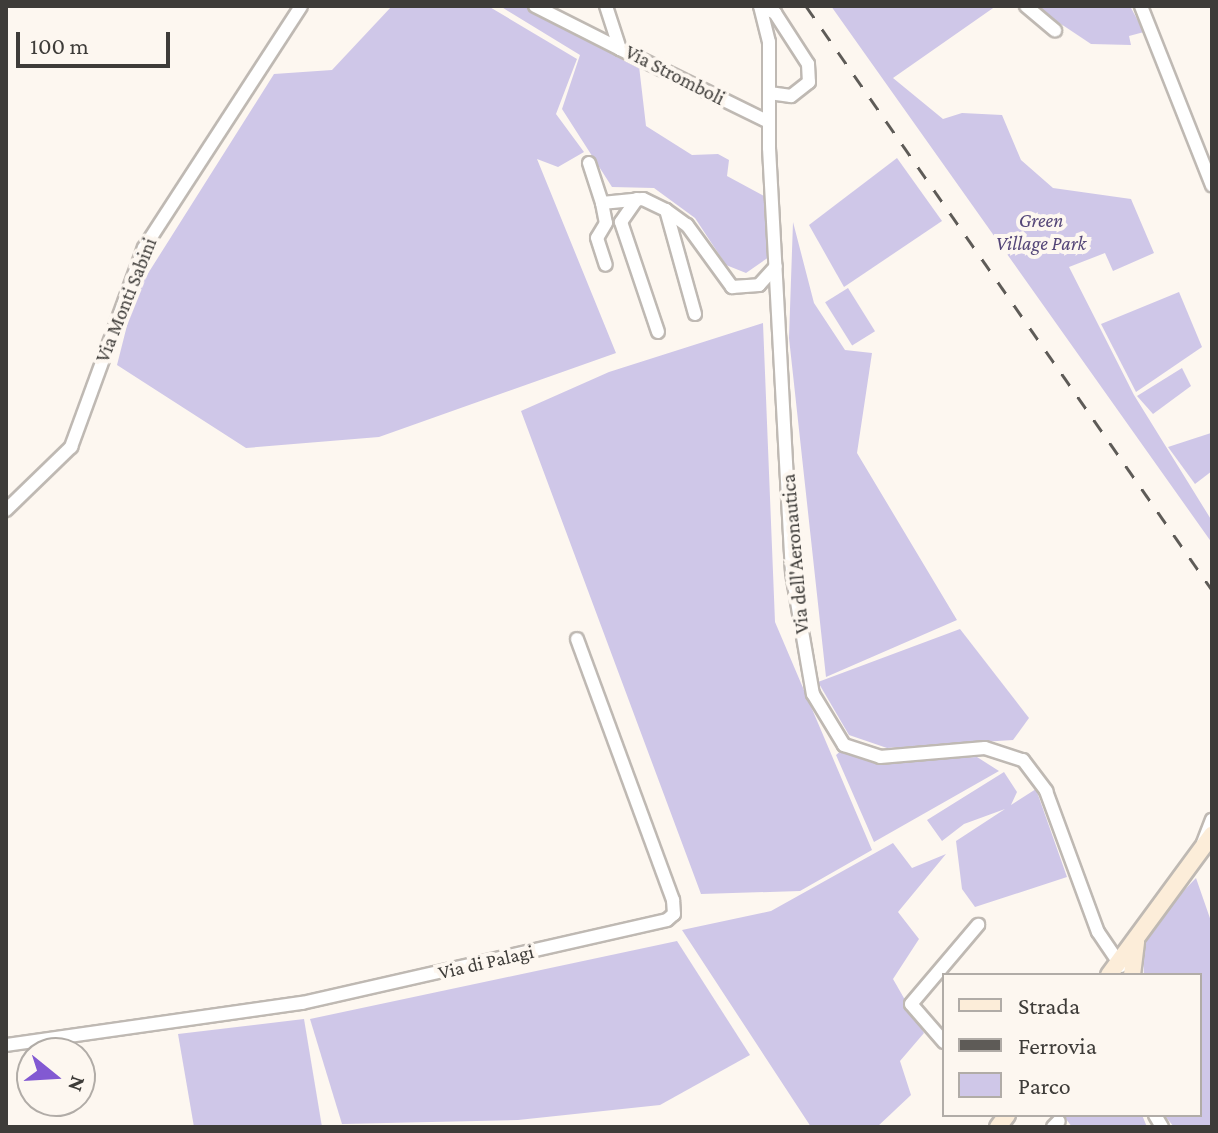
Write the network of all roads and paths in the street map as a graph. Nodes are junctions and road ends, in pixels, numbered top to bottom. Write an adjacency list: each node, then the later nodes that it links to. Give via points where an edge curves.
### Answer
1 (535, 6): 8 (street)
2 (606, 6): 8 (street, Via Stromboli)
3 (760, 6): 9 (street, Via dell'Aeronautica, via 769,42); 9 (street, via 775,13 808,64 809,82 791,96)
4 (1026, 6): 7 (street)
5 (1141, 6): 12 (street)
6 (294, 8): 22 (street, Via Monti Sabini, via 144,248 71,447)
7 (1055, 30)
8 (620, 49): 10 (street, Via Stromboli)
9 (769, 93): 10 (street, Via dell'Aeronautica)
10 (769, 122): 17 (street, Via dell'Aeronautica)
11 (589, 163): 14 (street)
12 (1212, 185)
13 (637, 199): 14 (street); 15 (street); 21 (street, via 621,222)
14 (602, 203): 16 (street, via 606,223 597,238)
15 (666, 210): 18 (street, via 687,225 722,280 742,289); 20 (street)
16 (606, 265)
17 (776, 266): 18 (street); 19 (street, Via dell'Aeronautica)
18 (759, 285): 19 (street)
19 (779, 299): 28 (street, Via dell'Aeronautica, via 792,573 813,694 844,745 868,753 985,748 1023,760 1046,791 1098,932)
20 (695, 314)
21 (658, 332)
22 (6, 510)
23 (577, 639): 30 (street, Via di Palagi, via 673,900 674,914 667,920 302,1003)
24 (1212, 820): 26 (street)
25 (1212, 835): 26 (main road)
26 (1202, 850): 28 (main road, via 1138,935)
27 (978, 925): 29 (street, via 911,1004)
28 (1120, 973)
29 (942, 1040)
30 (6, 1045)

